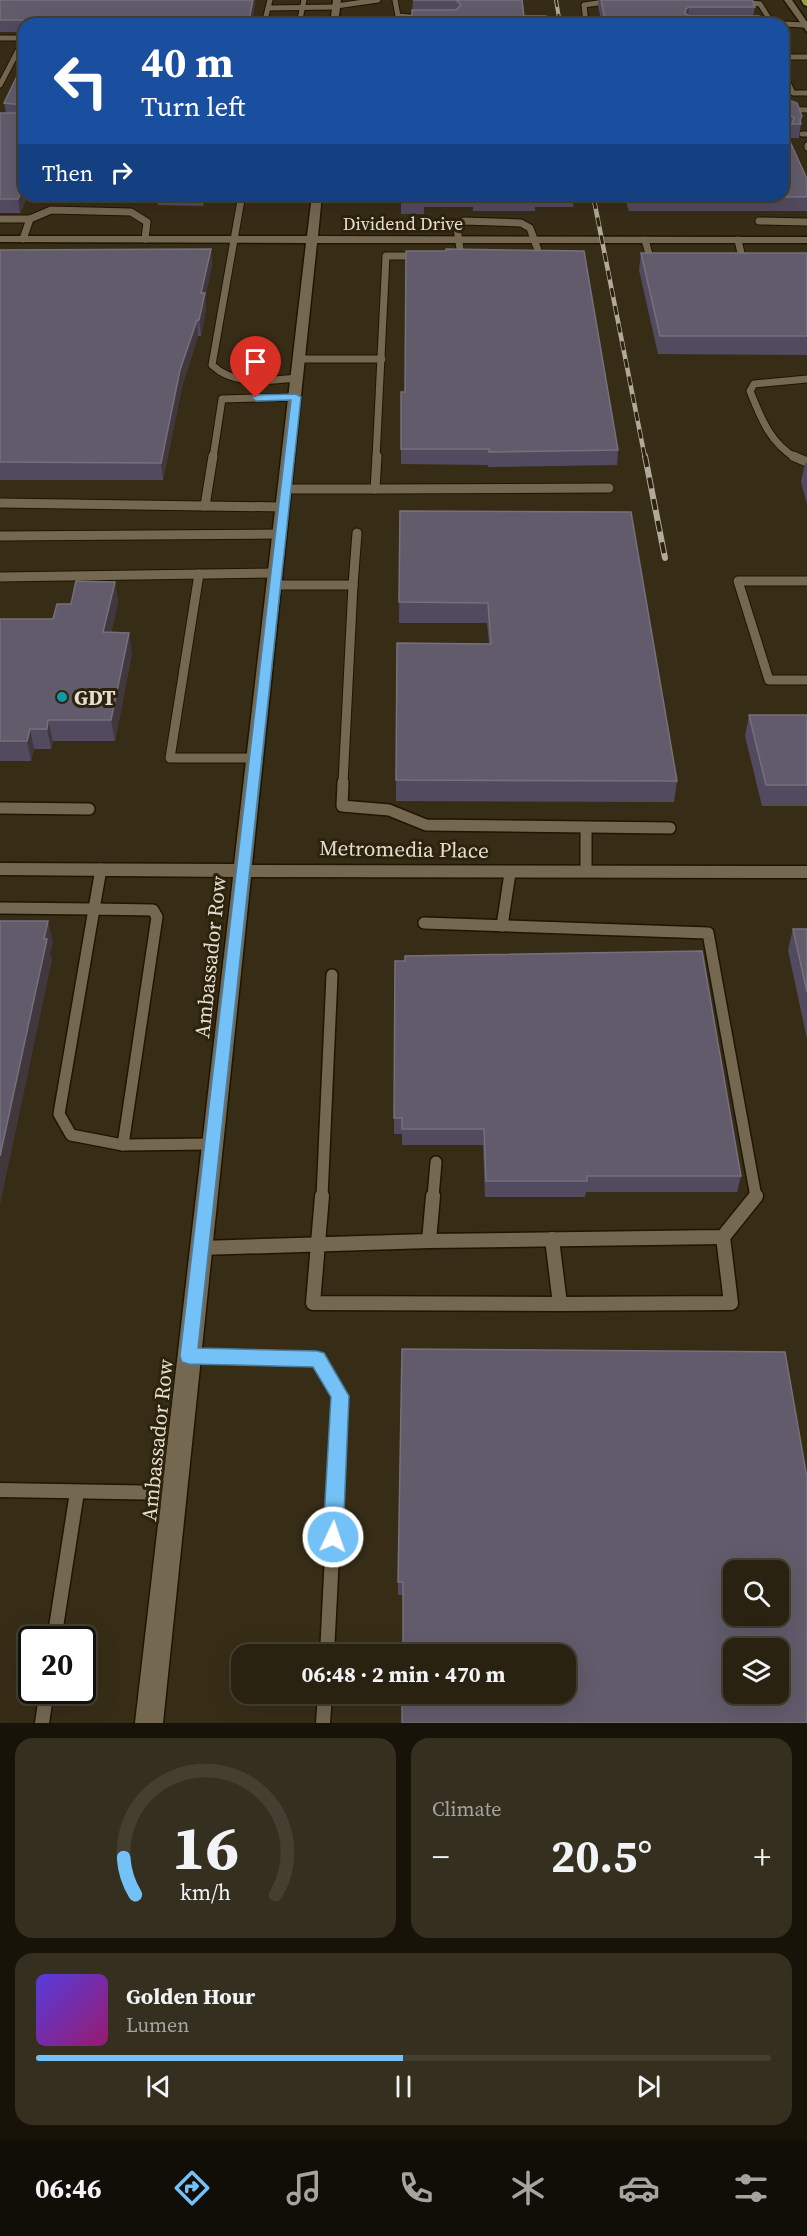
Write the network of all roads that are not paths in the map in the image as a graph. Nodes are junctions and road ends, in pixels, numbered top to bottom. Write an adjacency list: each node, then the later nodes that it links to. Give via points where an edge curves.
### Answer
1 (270, 0): 9 (lane)
2 (304, 0): 10 (lane)
3 (378, 0): 8 (lane)
4 (395, 0): 13 (lane, via 398,16)
5 (788, 0): 17 (street)
6 (614, 1): 14 (lane, via 584,5)
7 (730, 1): 15 (lane, via 759,3)
8 (336, 4): 10 (lane)
9 (268, 8): 10 (lane); 11 (lane)
10 (303, 8): 12 (lane)
11 (266, 18)
12 (300, 18)
13 (427, 18)
14 (585, 18)
15 (769, 18)
16 (789, 25): 17 (lane)
17 (806, 27)
18 (0, 38): 19 (lane)
19 (18, 39)
20 (18, 50): 24 (lane)
21 (789, 57): 22 (lane)
22 (807, 57)
23 (13, 80): 24 (lane)
24 (1, 82)
25 (789, 85): 26 (lane, via 793,93)
26 (807, 93)
27 (789, 109): 28 (lane)
28 (807, 110)
29 (241, 201): 38 (lane)
30 (316, 201): 39 (street, Ambassador Row)
31 (0, 219): 32 (lane)
32 (30, 219): 36 (lane); 37 (lane, via 51,210 131,212 147,222)
33 (759, 221): 34 (lane)
34 (807, 222)
35 (0, 239): 36 (street, Dividend Drive)
36 (23, 239): 37 (street, Dividend Drive)
37 (145, 239): 38 (street, Dividend Drive)
38 (234, 240): 39 (street, Dividend Drive); 59 (lane, via 212,365 217,373 232,378)
39 (312, 240): 40 (street, Dividend Drive); 56 (street, Ambassador Row)
40 (387, 240): 41 (street, Dividend Drive); 46 (lane)
41 (458, 240): 42 (street, Dividend Drive, via 501,244); 42 (lane, via 457,228 464,221 520,223 530,228); 49 (lane)
42 (534, 240): 43 (street, Dividend Drive); 51 (lane, via 540,256)
43 (645, 240): 44 (street, Dividend Drive); 52 (lane, via 651,261)
44 (738, 240): 45 (street, Dividend Drive); 54 (lane)
45 (807, 240)
46 (386, 256): 47 (lane); 57 (lane)
47 (429, 256)
48 (450, 256): 49 (lane)
49 (461, 256): 50 (lane)
50 (471, 256)
51 (521, 256)
52 (662, 261)
53 (731, 261): 54 (lane)
54 (743, 262): 55 (lane)
55 (754, 262)
56 (300, 359): 57 (lane); 59 (street, Ambassador Row)
57 (382, 359): 62 (lane)
58 (807, 379): 60 (lane, via 754,384 750,391 768,435 792,457)
59 (297, 388): 63 (street, Ambassador Row); 65 (lane, via 222,399)
60 (807, 462)
61 (609, 488): 62 (lane)
62 (375, 489): 63 (lane)
63 (285, 498): 65 (lane); 67 (street, Ambassador Row)
64 (0, 503): 65 (lane)
65 (204, 506)
66 (357, 533): 73 (lane)
67 (281, 534): 68 (lane); 71 (street, Ambassador Row)
68 (0, 536)
69 (199, 574): 70 (lane); 71 (lane); 75 (lane, via 170,758)
70 (0, 577)
71 (276, 579): 73 (lane); 75 (street, Ambassador Row)
72 (807, 582): 74 (lane, via 738,581 769,680)
73 (353, 585): 78 (lane, via 342,806 389,810 426,825)
74 (807, 680)
75 (255, 758): 82 (street, Ambassador Row)
76 (0, 808): 77 (lane)
77 (89, 809)
78 (586, 828): 79 (lane); 83 (lane)
79 (670, 828)
80 (0, 869): 81 (street, Metromedia Place)
81 (100, 869): 82 (street, Metromedia Place); 87 (lane)
82 (242, 870): 85 (street, Metromedia Place); 91 (street, Ambassador Row)
83 (586, 871): 84 (street, Metromedia Place); 85 (street, Metromedia Place)
84 (807, 872)
85 (510, 873): 89 (lane)
86 (0, 908): 87 (lane)
87 (93, 909): 92 (lane, via 58,1114 71,1135); 92 (lane, via 153,910 157,917)
88 (424, 923): 89 (lane)
89 (502, 926): 94 (lane, via 708,933 756,1197)
90 (332, 975): 97 (lane)
91 (212, 1144): 92 (lane); 98 (street, Ambassador Row)
92 (123, 1145)
93 (436, 1162): 96 (lane)
94 (723, 1237): 95 (lane); 99 (lane, via 731,1303)
95 (552, 1239): 96 (lane); 99 (lane)
96 (429, 1241): 97 (lane)
97 (320, 1245): 98 (lane); 99 (lane, via 314,1303)
98 (200, 1248): 100 (street, Ambassador Row)
99 (560, 1304)
100 (189, 1356): 103 (street, Ambassador Row); 105 (lane, via 317,1359 340,1396)
101 (0, 1490): 102 (lane)
102 (77, 1492): 103 (lane); 104 (lane)
103 (174, 1493): 109 (street, Ambassador Row)
104 (56, 1626)
105 (328, 1644)
106 (45, 1704): 108 (lane)
107 (324, 1704): 110 (lane)
108 (42, 1723)
109 (149, 1723)
110 (323, 1723)

